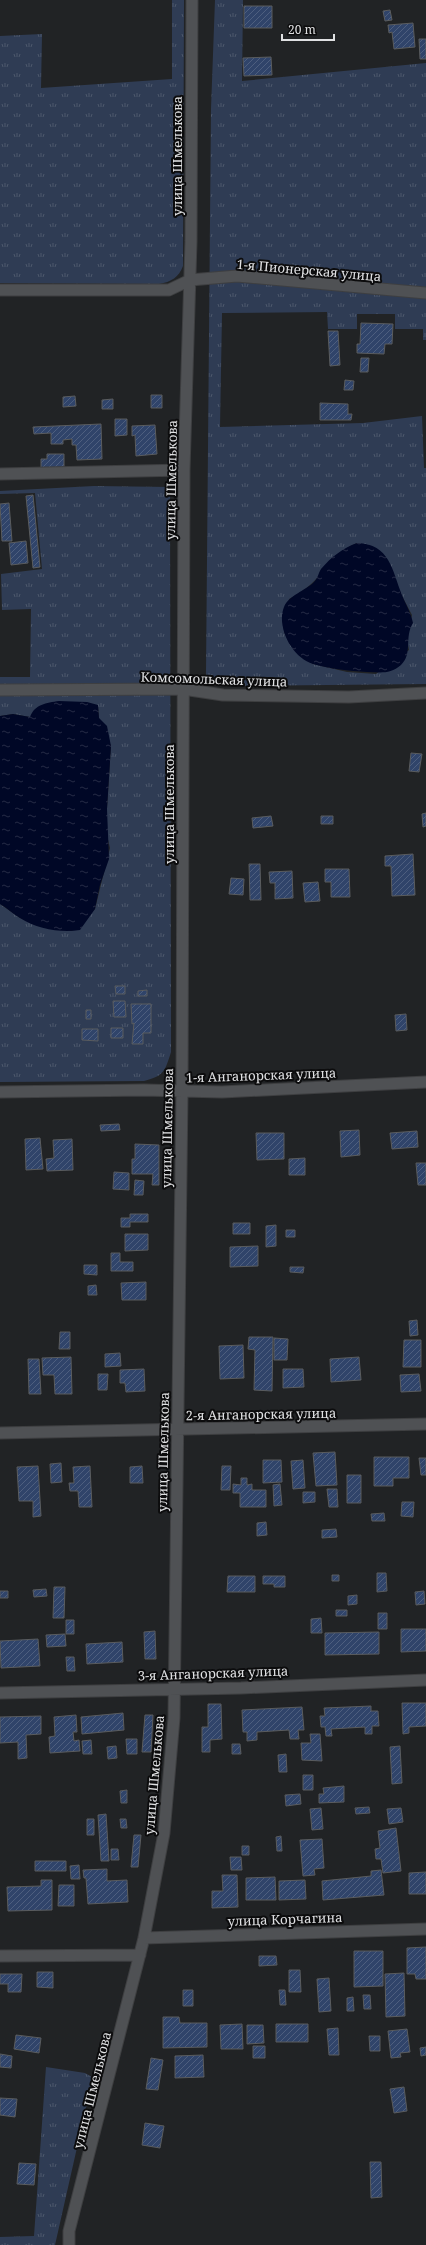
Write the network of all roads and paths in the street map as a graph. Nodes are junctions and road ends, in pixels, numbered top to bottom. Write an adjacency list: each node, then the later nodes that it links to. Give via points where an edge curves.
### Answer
1 (192, 0): 2 (street, улица Шмелькова)
2 (190, 280): 3 (street, 1-я Пионерская улица, via 168,290); 4 (street, 1-я Пионерская улица, via 237,276); 5 (street, улица Шмелькова)
3 (0, 290)
4 (426, 293)
5 (184, 470): 6 (street); 7 (street, улица Шмелькова)
6 (0, 474)
7 (183, 689): 8 (street, Комсомольская улица); 9 (street, Комсомольская улица, via 223,694 341,697); 12 (street, улица Шмелькова)
8 (0, 690)
9 (426, 692)
10 (426, 1082): 12 (street, 1-я Анганорская улица)
11 (0, 1092): 12 (street, 1-я Анганорская улица)
12 (182, 1092): 14 (street, улица Шмелькова)
13 (426, 1424): 14 (street, 2-я Анганорская улица)
14 (177, 1430): 15 (street, 2-я Анганорская улица); 17 (street, улица Шмелькова)
15 (0, 1433)
16 (426, 1680): 17 (street, 3-я Анганорская улица)
17 (175, 1688): 18 (street, 3-я Анганорская улица); 20 (street, улица Шмелькова, via 172,1756 164,1833)
18 (0, 1693)
19 (426, 1929): 20 (street, улица Корчагина)
20 (144, 1938): 21 (street, улица Шмелькова)
21 (140, 1954): 22 (street); 23 (street, улица Шмелькова, via 69,2231)
22 (0, 1956)
23 (69, 2245)

